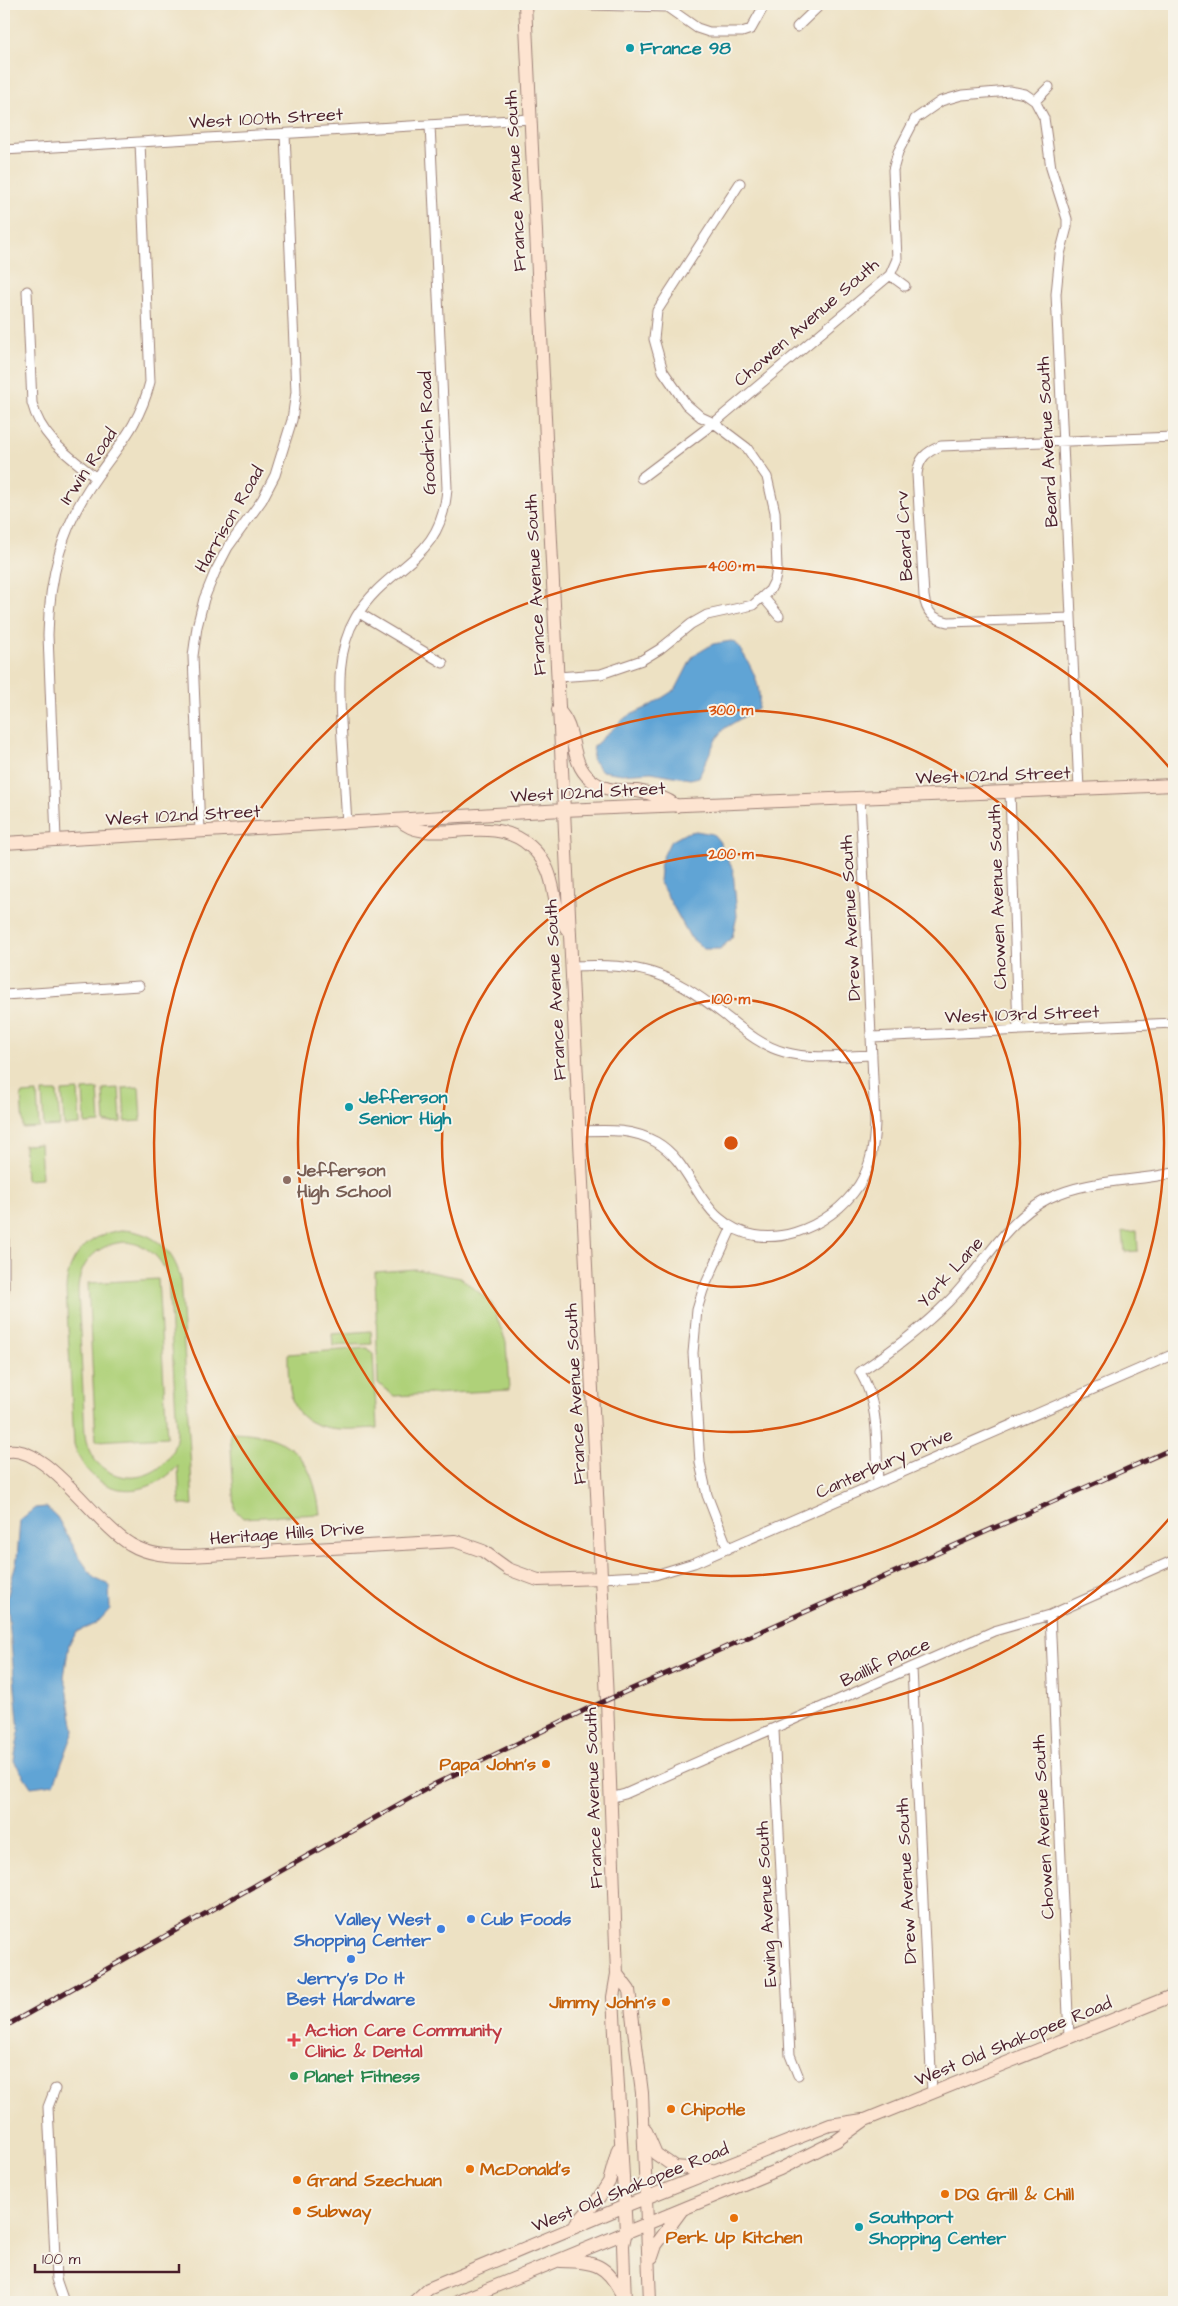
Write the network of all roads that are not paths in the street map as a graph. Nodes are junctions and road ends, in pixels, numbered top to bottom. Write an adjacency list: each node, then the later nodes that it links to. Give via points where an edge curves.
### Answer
1 (524, 4): 8 (main road, France Avenue South)
2 (765, 4): 4 (street, via 751,29 742,32 709,32 667,8)
3 (821, 4): 5 (street)
4 (590, 5)
5 (797, 27)
6 (1049, 87): 7 (street)
7 (1035, 101): 14 (street, Chowen Avenue South, via 1025,94 1010,91 962,95 941,101 915,120 898,152 893,170 897,259); 19 (street, Beard Avenue South, via 1044,118 1051,168 1067,219 1056,294)
8 (530, 119): 9 (street, West 100th Street); 27 (main road, France Avenue South)
9 (430, 125): 10 (street, West 100th Street); 23 (street, Goodrich Road, via 446,504 442,521 426,548 386,582)
10 (285, 134): 11 (street, West 100th Street); 37 (street, Harrison Road, via 296,392 292,420 275,475 215,572 197,627 193,666)
11 (140, 142): 12 (street, West 100th Street); 20 (street, Irwin Road, via 150,382 136,424)
12 (4, 150)
13 (740, 183): 17 (street, via 657,311 654,324 656,352 663,371 686,404 701,417)
14 (890, 275): 15 (street); 17 (street, Chowen Avenue South)
15 (906, 286)
16 (27, 291): 20 (street, via 32,402 36,416 49,438)
17 (714, 422): 21 (street, Chowen Avenue South); 22 (street, via 747,448 767,477 772,494 777,569 775,580)
18 (1174, 437): 19 (street, Beard Crv)
19 (1063, 442): 25 (street, Beard Avenue South); 25 (street, Beard Crv, via 941,446 923,456 917,474 924,596 925,606 931,614 948,622)
20 (96, 478): 38 (street, Irwin Road, via 81,501 62,543 48,607)
21 (641, 478)
22 (764, 598): 24 (street); 27 (street, via 753,605 707,615 660,649 622,668 601,674)
23 (359, 613): 26 (street); 36 (street, Goodrich Road, via 346,639 340,670)
24 (779, 616)
25 (1071, 618): 30 (street, Beard Avenue South)
26 (443, 663)
27 (557, 677): 28 (main road, France Avenue South)
28 (558, 710): 33 (main road, via 567,720 574,756 590,779 605,788 651,794); 34 (main road, France Avenue South)
29 (1174, 785): 30 (main road, West 102nd Street)
30 (1079, 789): 31 (main road, West 102nd Street)
31 (1010, 792): 32 (main road, West 102nd Street); 45 (street, Chowen Avenue South)
32 (860, 798): 33 (main road, West 102nd Street); 46 (street, Drew Avenue South)
33 (677, 806): 34 (main road, West 102nd Street)
34 (563, 810): 35 (main road, West 102nd Street); 40 (main road, France Avenue South)
35 (400, 820): 36 (main road, West 102nd Street); 40 (main road, via 414,830 483,828 513,834 536,852 551,875 560,920)
36 (346, 823): 37 (main road, West 102nd Street)
37 (200, 831): 38 (main road, West 102nd Street)
38 (56, 839): 39 (main road, West 102nd Street)
39 (4, 842)
40 (569, 932): 41 (main road, France Avenue South)
41 (571, 966): 47 (street, via 623,965 664,976 701,997 763,1043 782,1052 803,1056); 48 (main road, France Avenue South)
42 (139, 986): 43 (street)
43 (4, 994)
44 (1174, 1023): 45 (street, West 103rd Street)
45 (1018, 1030): 46 (street, West 103rd Street)
46 (872, 1037): 47 (street, Drew Avenue South)
47 (872, 1055): 50 (street, via 874,1144 867,1168 846,1201 831,1216 793,1234 751,1235)
48 (579, 1131): 50 (street, via 625,1131 658,1143 672,1154 719,1218); 58 (main road, France Avenue South)
49 (1174, 1173): 55 (street, York Lane, via 1091,1184 1047,1199 1010,1228 973,1275 929,1320 860,1372 868,1384 875,1412)
50 (732, 1227): 56 (street, via 702,1290 694,1324 693,1353 700,1463 707,1495)
51 (4, 1240): 52 (street)
52 (4, 1290)
53 (1174, 1354): 55 (street, Canterbury Drive)
54 (4, 1452): 58 (main road, Heritage Hills Drive, via 13,1449 39,1458 114,1533 130,1545 149,1552 190,1556 455,1541 483,1550 508,1569 538,1580)
55 (878, 1483): 56 (street, Canterbury Drive)
56 (728, 1549): 58 (street, Canterbury Drive, via 675,1570 636,1577)
57 (1174, 1560): 59 (street, Baillif Place)
58 (602, 1578): 62 (main road, France Avenue South)
59 (1050, 1615): 60 (street, Baillif Place, via 994,1631); 65 (street, Chowen Avenue South)
60 (912, 1668): 61 (street, Baillif Place); 68 (street, Drew Avenue South)
61 (774, 1730): 62 (street, Baillif Place); 66 (street, Ewing Avenue South, via 790,2055)
62 (610, 1798): 63 (main road, France Avenue South)
63 (618, 1974): 70 (main road, France Avenue South, via 629,1990); 71 (main road, France Avenue South, via 613,1997)
64 (1174, 1995): 65 (main road, West Old Shakopee Road)
65 (1069, 2037): 68 (main road, West Old Shakopee Road)
66 (798, 2075)
67 (55, 2089): 81 (street, via 48,2117 56,2279)
68 (932, 2092): 69 (main road, West Old Shakopee Road)
69 (866, 2120): 72 (main road, West Old Shakopee Road, via 830,2125); 75 (main road, West Old Shakopee Road, via 836,2141 786,2166)
70 (643, 2123): 72 (main road, via 656,2154 675,2167); 73 (main road, France Avenue South)
71 (621, 2137): 74 (main road, France Avenue South); 77 (main road, via 609,2182)
72 (717, 2170): 73 (main road, West Old Shakopee Road)
73 (646, 2199): 74 (main road, West Old Shakopee Road); 76 (main road, France Avenue South)
74 (625, 2206): 77 (main road, West Old Shakopee Road); 78 (main road, France Avenue South)
75 (684, 2208): 76 (main road, West Old Shakopee Road); 80 (main road, via 656,2245)
76 (647, 2223): 78 (main road, West Old Shakopee Road); 80 (main road, France Avenue South)
77 (573, 2228): 82 (main road, West Old Shakopee Road, via 428,2288)
78 (626, 2231): 79 (main road, West Old Shakopee Road); 84 (main road, France Avenue South, via 623,2245)
79 (555, 2261): 83 (main road, West Old Shakopee Road); 84 (main road, via 588,2262 604,2268 615,2280)
80 (650, 2267): 85 (main road, France Avenue South)
81 (64, 2302)
82 (414, 2302)
83 (457, 2302)
84 (625, 2302)
85 (650, 2302)

